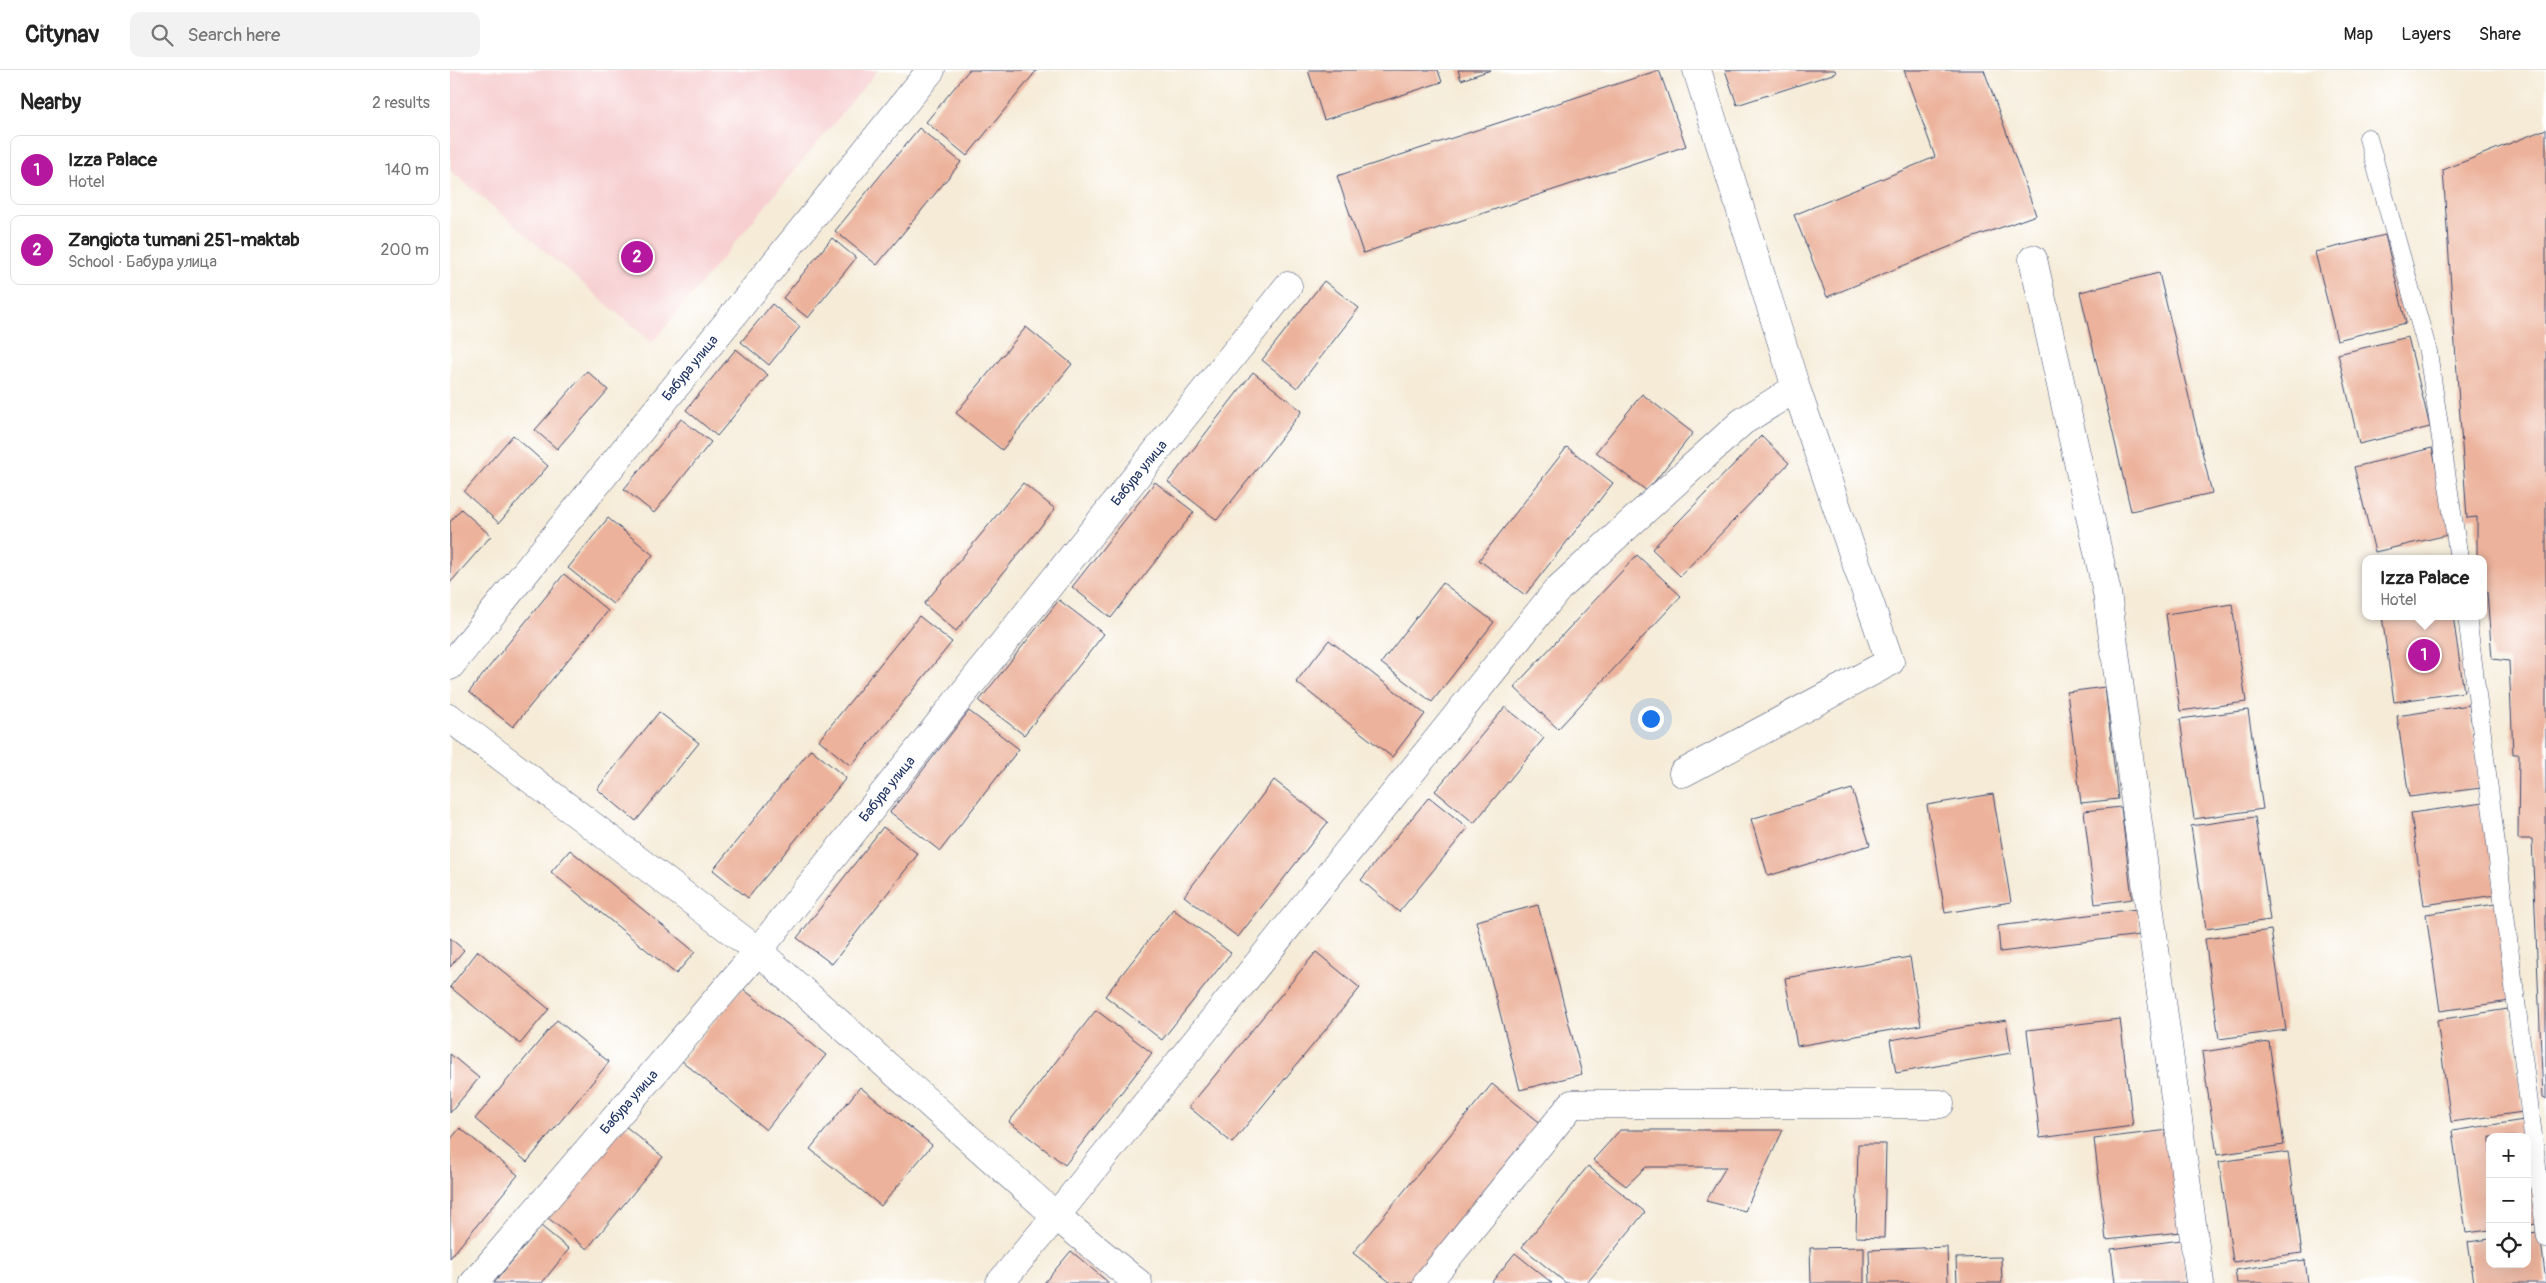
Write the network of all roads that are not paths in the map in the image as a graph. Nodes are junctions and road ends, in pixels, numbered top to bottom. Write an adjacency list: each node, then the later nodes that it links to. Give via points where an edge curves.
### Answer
1 (931, 70): 9 (street, Бабура улица)
2 (1697, 70): 6 (street)
3 (2368, 138): 7 (lane, via 2428,352)
4 (2033, 259): 20 (street, via 2107,593)
5 (1288, 286): 12 (street, Бабура улица)
6 (1796, 388): 11 (street, via 1890,662); 14 (street, via 1742,422 1558,588)
7 (2458, 555)
8 (2468, 620): 15 (lane)
9 (450, 666)
10 (450, 718): 12 (street)
11 (1683, 773)
12 (758, 951): 14 (street); 16 (street, Бабура улица)
13 (1940, 1104): 19 (street, via 1572,1104)
14 (1056, 1216): 17 (street); 18 (street)
15 (2546, 1238)
16 (474, 1283)
17 (1000, 1283)
18 (1138, 1283)
19 (1427, 1283)
20 (2200, 1283)

